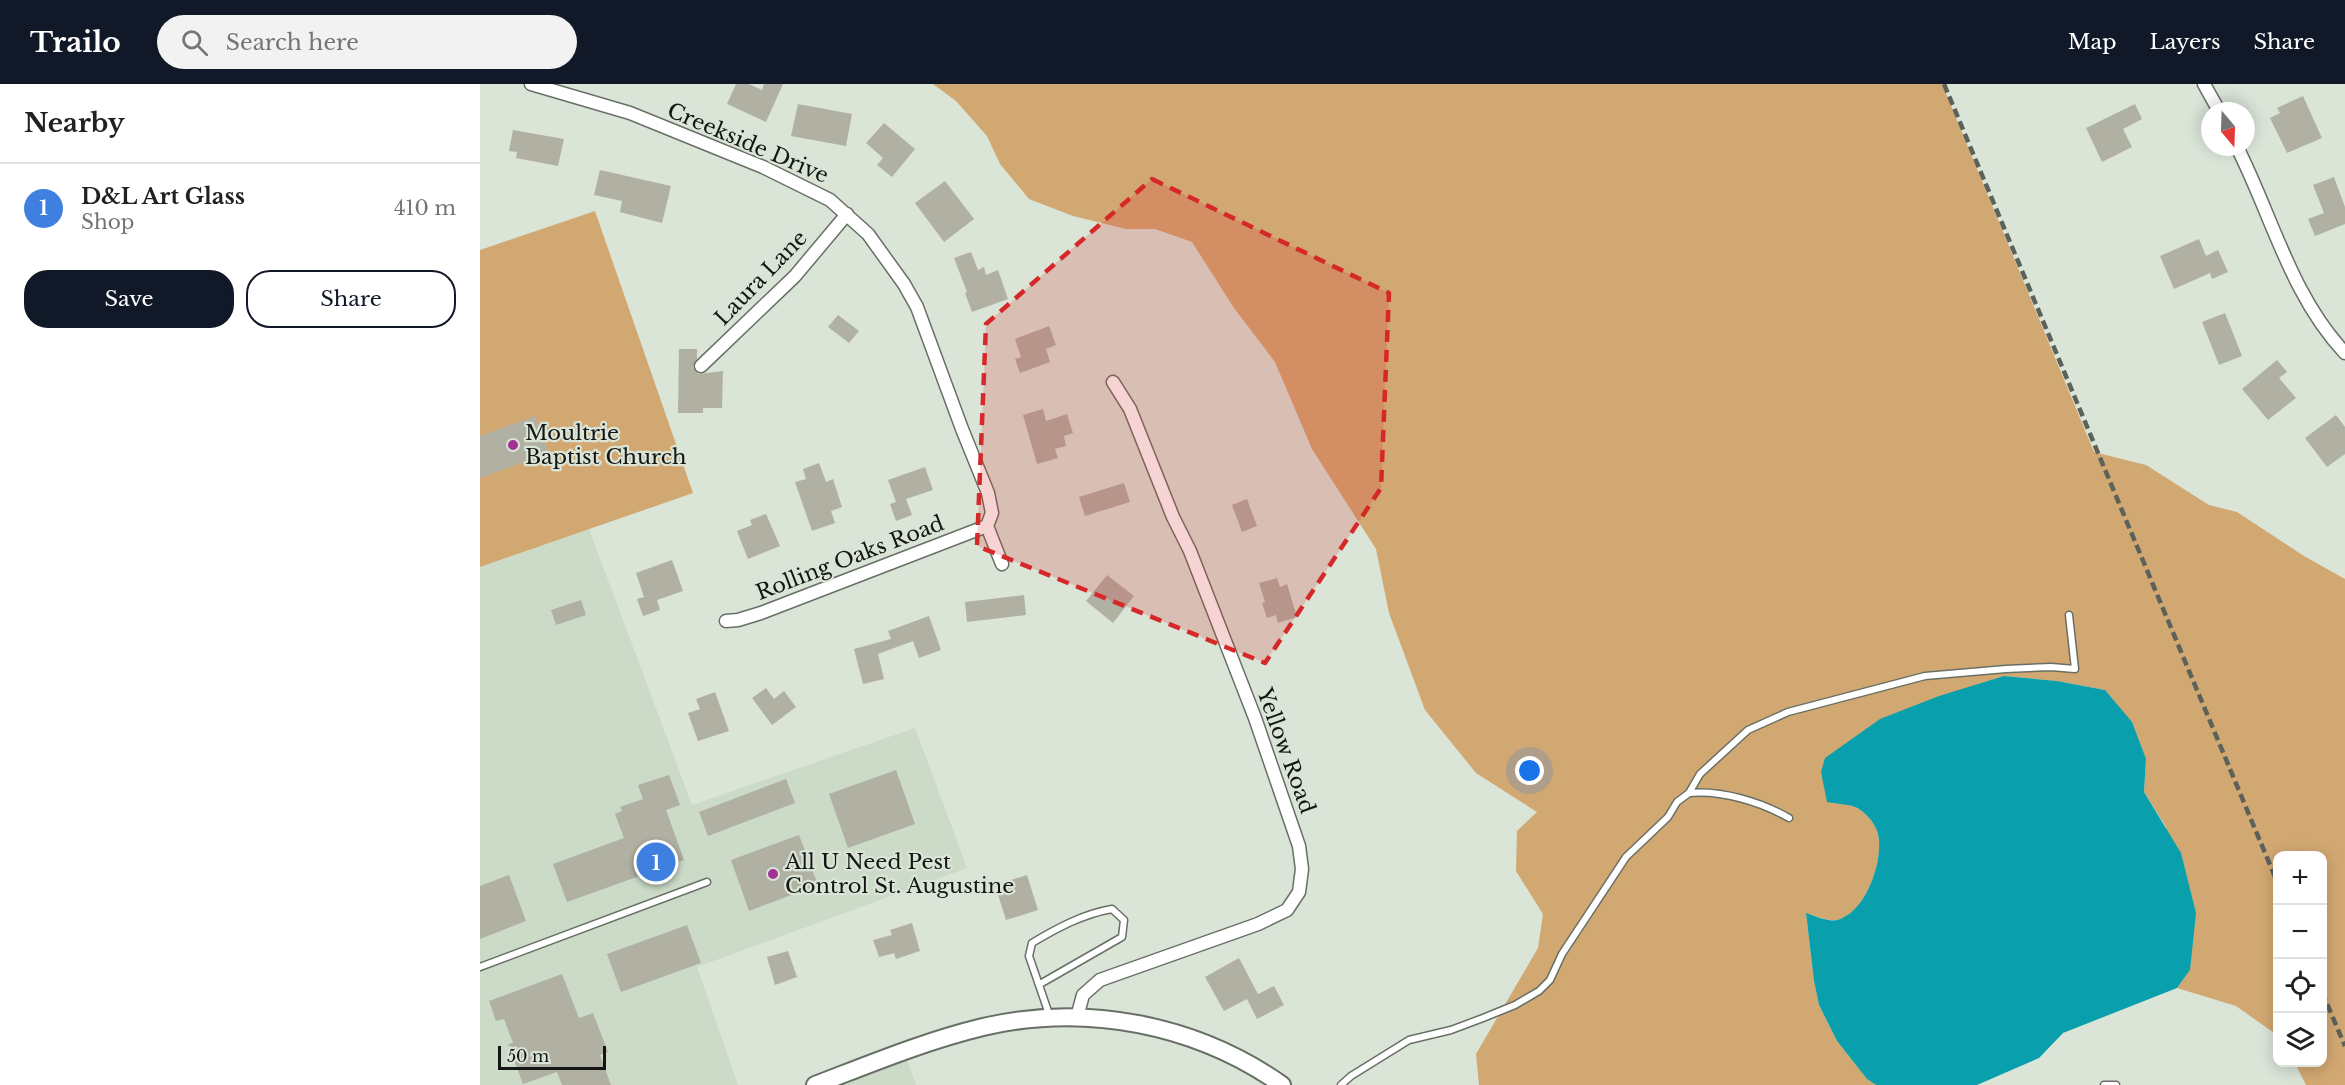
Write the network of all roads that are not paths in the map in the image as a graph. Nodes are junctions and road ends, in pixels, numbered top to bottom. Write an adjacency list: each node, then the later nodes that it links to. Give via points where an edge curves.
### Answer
1 (531, 84): 5 (street, Creekside Drive, via 630,113 763,167 830,200)
2 (2204, 84): 3 (street)
3 (2214, 102)
4 (2241, 156): 6 (street, via 2310,308)
5 (847, 214): 7 (street, Laura Lane, via 795,276); 9 (street, Creekside Drive, via 887,259 917,307 988,493 992,513)
6 (2345, 353)
7 (701, 366)
8 (1113, 382): 19 (street, Yellow Road, via 1130,408 1255,718 1299,846 1302,869 1299,892 1287,910 1100,980 1083,995)
9 (987, 526): 10 (street, Creekside Drive); 12 (street, Rolling Oaks Road, via 761,613)
10 (1002, 564)
11 (2069, 615): 13 (lane, via 2075,669 2006,669 1925,676 1788,712 1748,730 1700,774)
12 (726, 621)
13 (1689, 793): 14 (lane, via 1725,795); 22 (lane, via 1626,857 1562,954 1550,980 1539,991 1483,1018 1409,1041)
14 (1790, 818)
15 (707, 882): 16 (lane)
16 (480, 967)
17 (1040, 984): 17 (lane, via 1029,956 1032,943 1094,912 1112,909 1124,920 1122,937); 18 (lane)
18 (1050, 1017): 19 (main road); 20 (main road, via 949,1036)
19 (1077, 1017): 21 (main road, via 1114,1020 1178,1034 1241,1059)
20 (815, 1085)
21 (1282, 1085)
22 (1341, 1085)
23 (2104, 1085): 24 (lane)
24 (2116, 1085)

